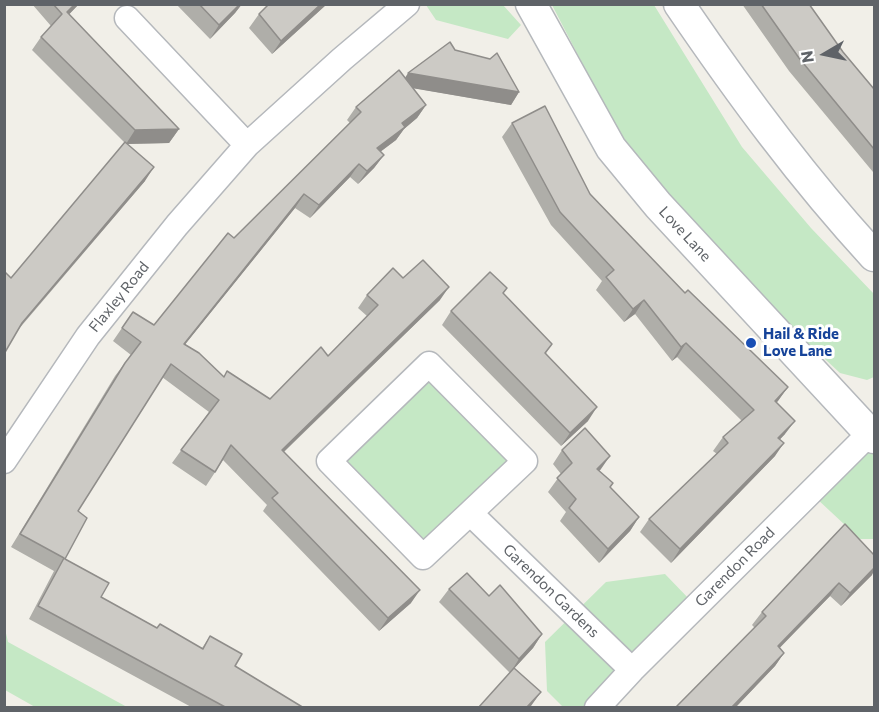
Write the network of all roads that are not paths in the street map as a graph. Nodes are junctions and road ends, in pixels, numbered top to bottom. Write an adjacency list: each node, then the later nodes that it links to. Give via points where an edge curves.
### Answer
1 (407, 4): 5 (street, Flaxley Road)
2 (531, 4): 7 (street, Love Lane, via 611,148 658,205)
3 (679, 4): 6 (street, via 757,116)
4 (127, 18): 5 (street)
5 (248, 145): 8 (street, Flaxley Road, via 177,225 88,336)
6 (874, 256)
7 (873, 434): 10 (street, Garendon Road)
8 (4, 461)
9 (470, 513): 9 (street, via 423,557 329,461 429,363 525,461); 10 (street, Garendon Gardens)
10 (632, 669): 11 (street, Garendon Road)
11 (597, 708)

